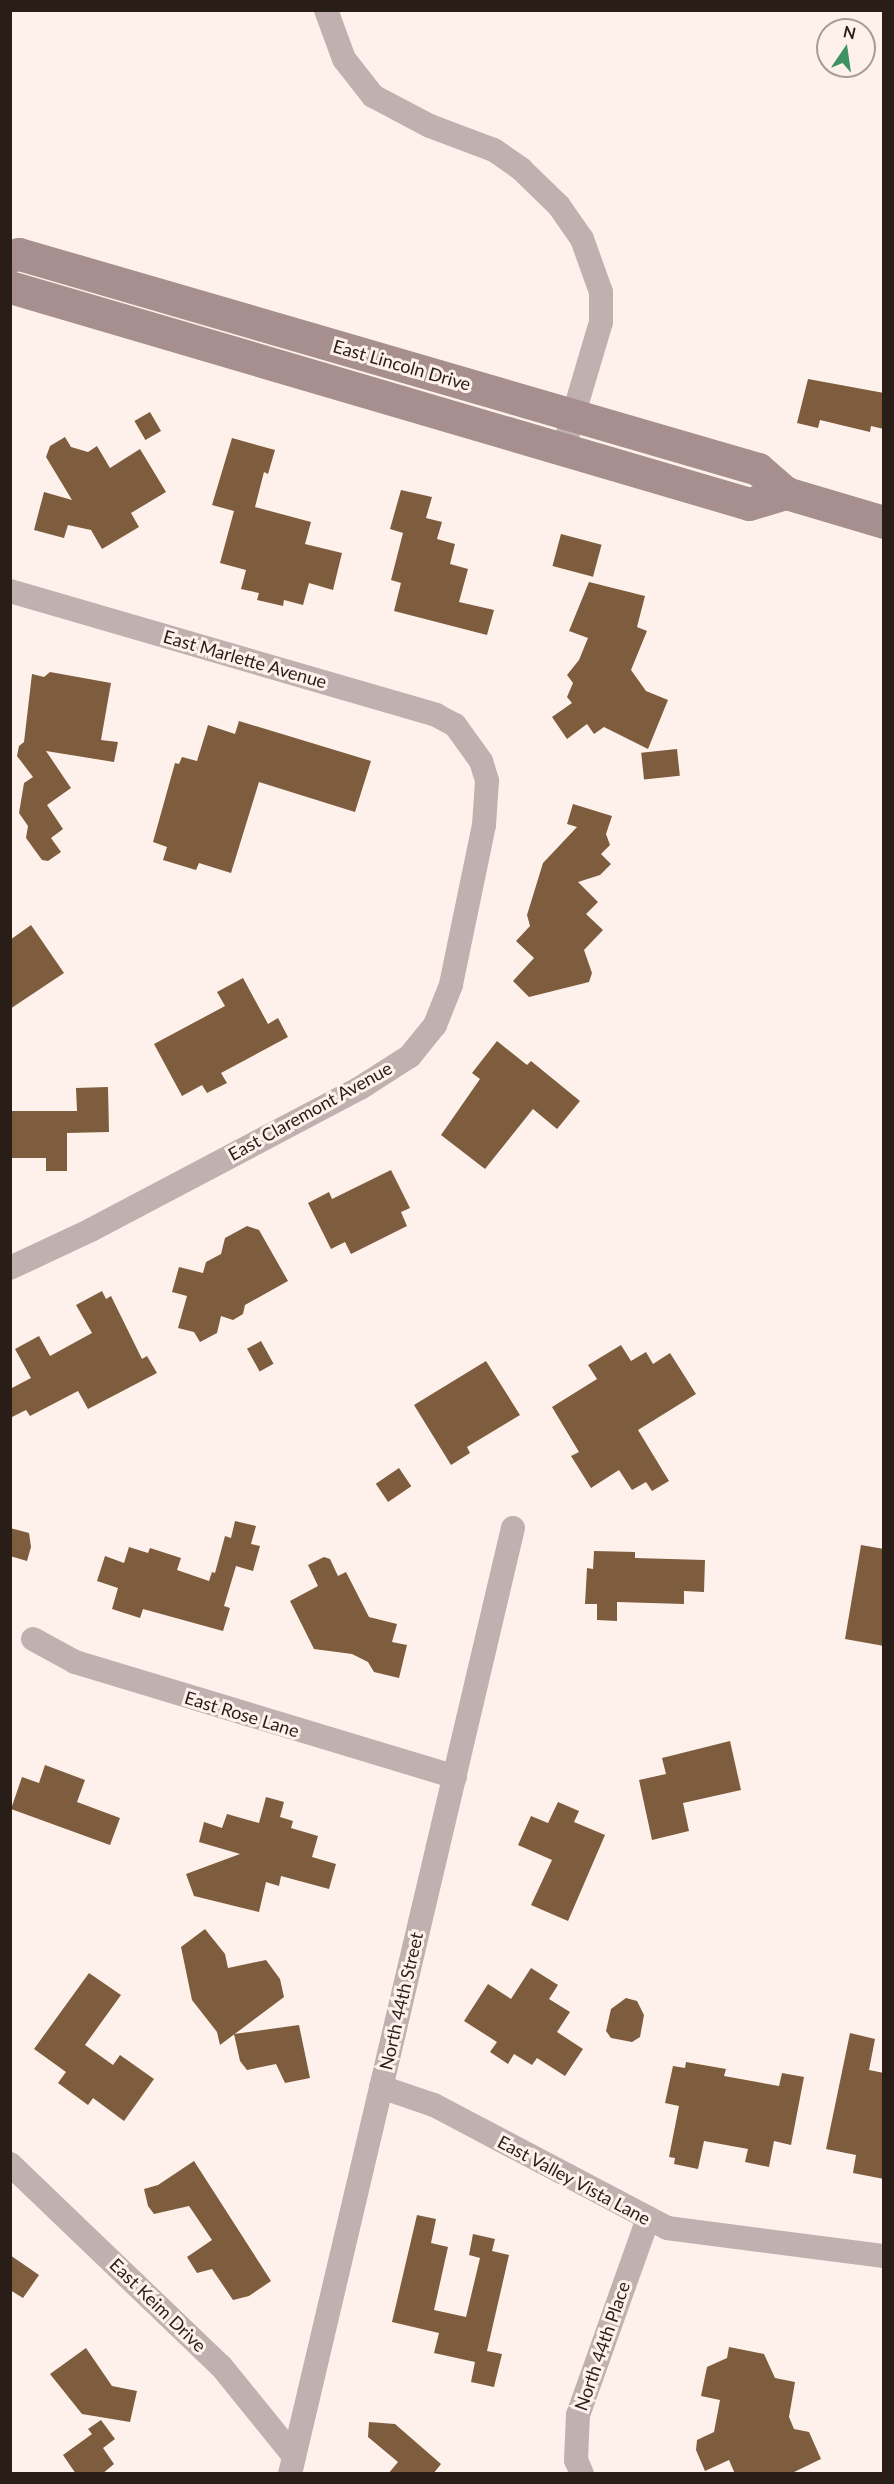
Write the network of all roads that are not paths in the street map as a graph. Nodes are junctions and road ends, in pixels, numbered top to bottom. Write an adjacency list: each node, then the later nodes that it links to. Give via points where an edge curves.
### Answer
1 (326, 10): 4 (street, via 344,59 373,96 430,126 494,150 559,206 582,240 602,292 601,322)
2 (10, 256): 4 (main road, East Lincoln Drive, via 19,254)
3 (10, 287): 5 (main road, East Lincoln Drive)
4 (574, 415): 5 (street); 6 (main road, East Lincoln Drive, via 758,469)
5 (564, 447): 6 (main road, East Lincoln Drive, via 749,504)
6 (786, 493): 7 (main road, East Lincoln Drive)
7 (884, 522)
8 (10, 591): 9 (street, East Marlette Avenue, via 436,715 455,725)
9 (469, 744): 10 (street, East Claremont Avenue, via 487,780 484,825 451,985 435,1025 410,1056 360,1088 91,1230)
10 (10, 1268)
11 (513, 1528): 13 (street, North 44th Street)
12 (33, 1639): 13 (street, East Rose Lane, via 75,1662)
13 (455, 1777): 14 (street, North 44th Street)
14 (381, 2087): 16 (street, East Valley Vista Lane, via 434,2105); 18 (street, North 44th Street)
15 (10, 2164): 18 (street, East Keim Drive, via 221,2366)
16 (647, 2221): 17 (street, East Valley Vista Lane, via 690,2233); 19 (street, North 44th Place, via 578,2415 576,2460)
17 (884, 2256)
18 (292, 2465)
19 (582, 2474)

